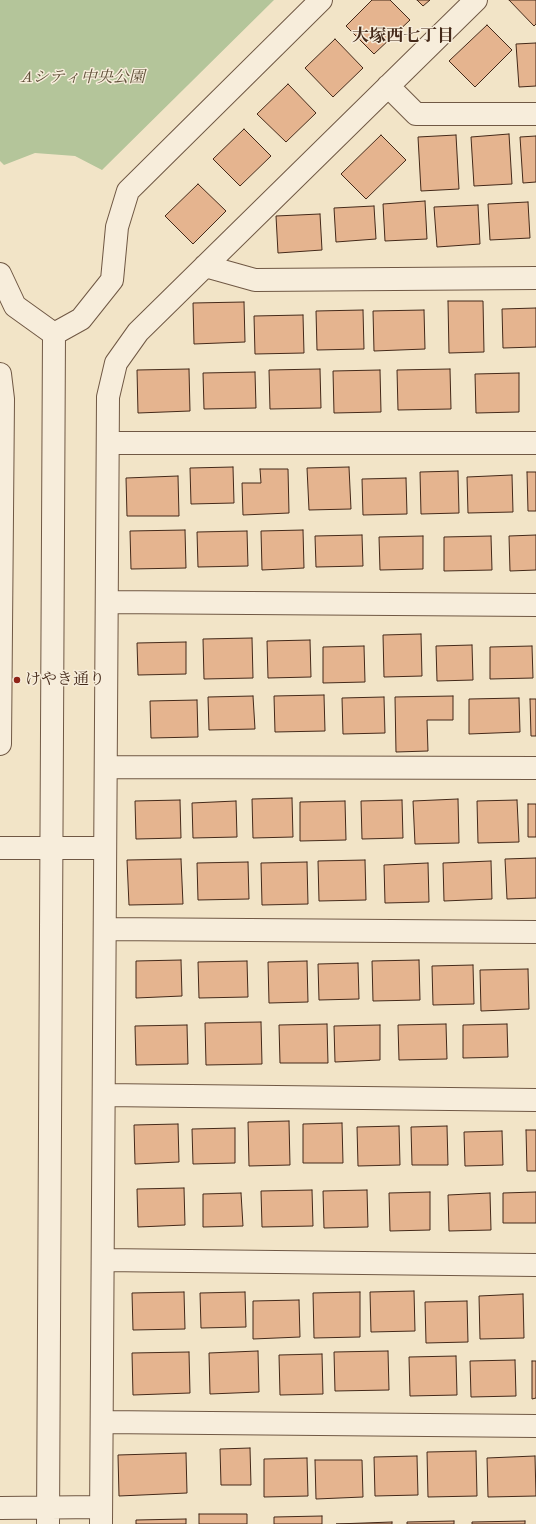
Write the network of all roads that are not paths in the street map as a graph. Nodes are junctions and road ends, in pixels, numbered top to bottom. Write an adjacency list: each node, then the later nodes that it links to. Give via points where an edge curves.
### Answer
1 (321, 0): 8 (street, via 128,191 116,227 112,280 80,319)
2 (476, 0): 3 (street)
3 (388, 86): 4 (street, via 416,114); 5 (street)
4 (536, 114)
5 (205, 266): 7 (street, via 255,280); 11 (street, via 138,332 116,363 108,397)
6 (0, 274): 8 (street, via 15,306)
7 (536, 278)
8 (54, 334): 21 (street)
9 (0, 374): 10 (street, via 3,399)
10 (1, 439): 14 (street)
11 (108, 443): 12 (street); 13 (street)
12 (536, 443)
13 (107, 602): 15 (street); 17 (street)
14 (1, 603): 16 (street)
15 (536, 605)
16 (0, 744)
17 (106, 767): 18 (street); 20 (street)
18 (536, 768)
19 (0, 848): 21 (street)
20 (105, 848): 21 (street); 22 (street)
21 (52, 849): 31 (street)
22 (105, 929): 23 (street); 24 (street)
23 (536, 932)
24 (104, 1095): 25 (street); 26 (street)
25 (536, 1100)
26 (103, 1260): 27 (street); 28 (street)
27 (536, 1265)
28 (102, 1422): 29 (street); 32 (street)
29 (536, 1426)
30 (0, 1508): 31 (street)
31 (48, 1515): 32 (street)
32 (101, 1515)

